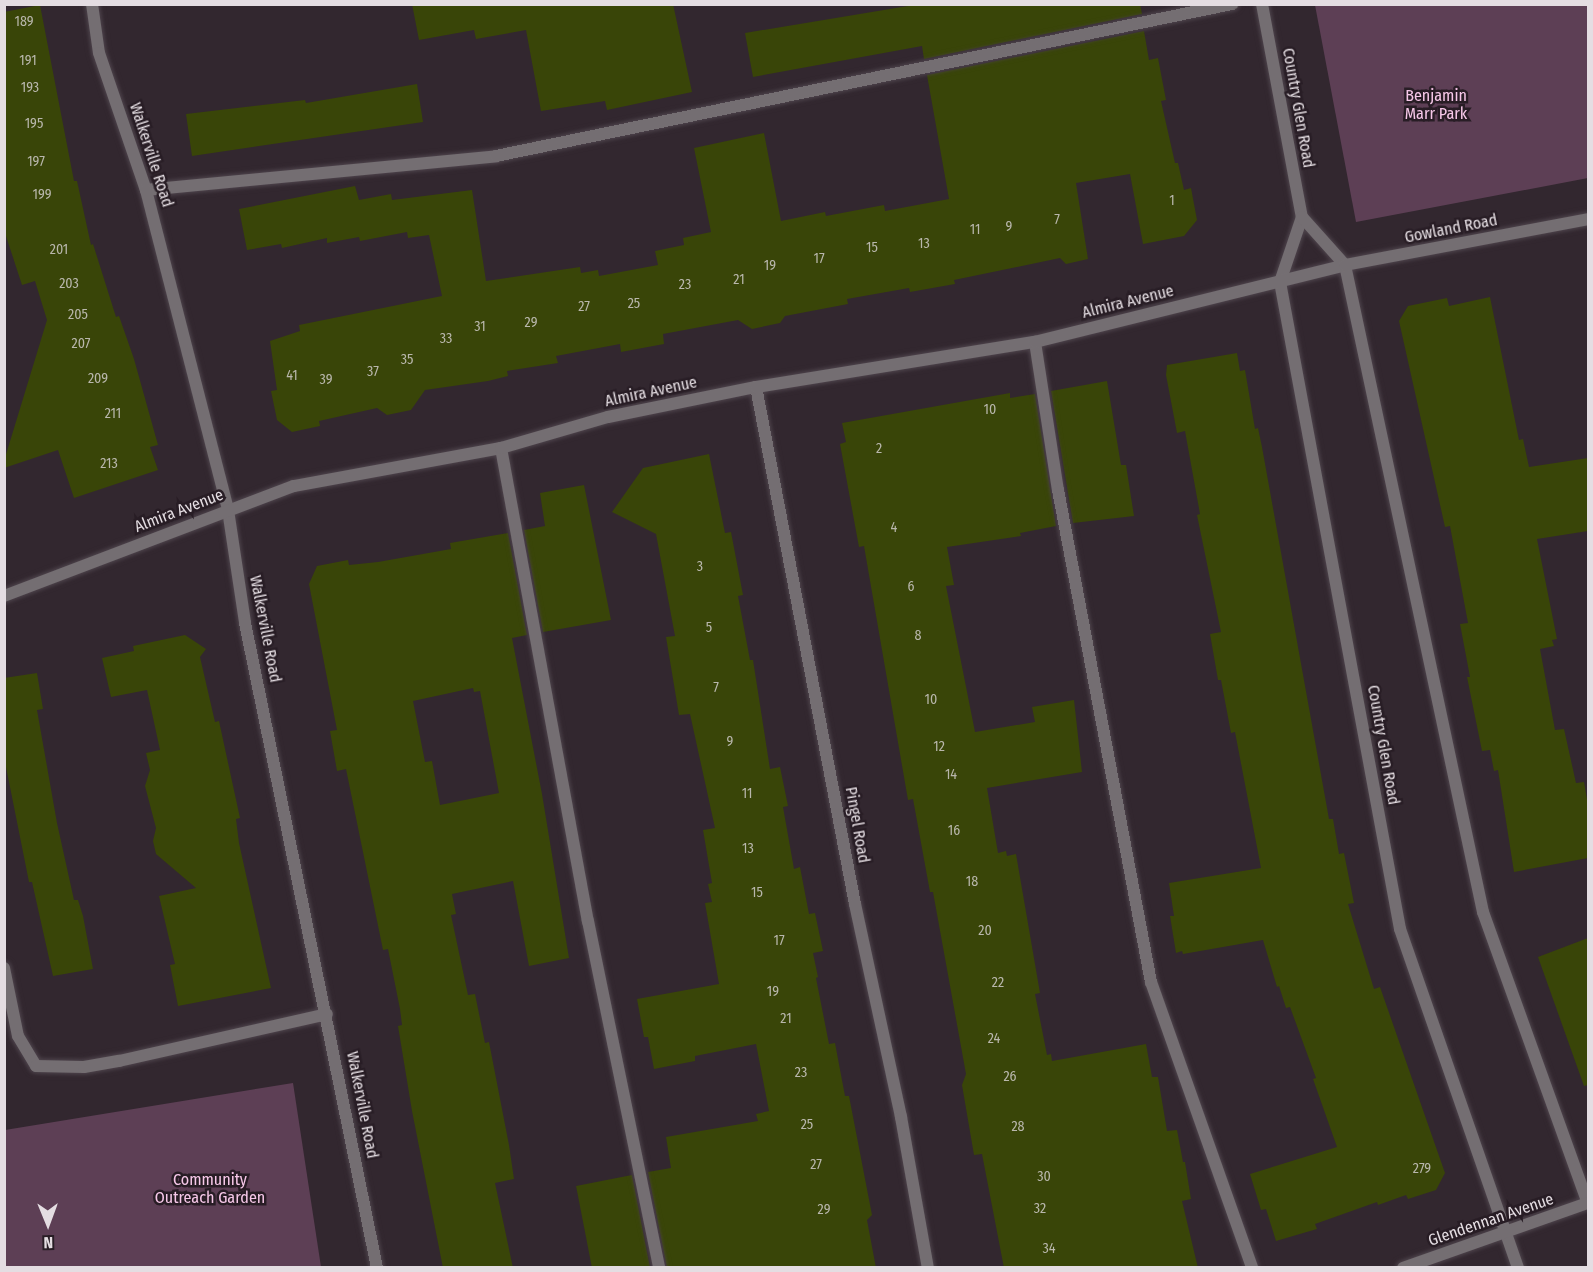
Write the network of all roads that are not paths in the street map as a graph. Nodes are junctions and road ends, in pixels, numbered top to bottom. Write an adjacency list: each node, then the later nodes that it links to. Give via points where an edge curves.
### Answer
1 (92, 4): 4 (street, Walkerville Road, via 99,53)
2 (1232, 4): 4 (street, via 496,156)
3 (1262, 4): 5 (street, Country Glen Road)
4 (146, 190): 13 (street, Walkerville Road)
5 (1302, 217): 7 (street); 9 (street, Country Glen Road)
6 (1588, 219): 7 (street, Gowland Road)
7 (1346, 265): 8 (street, Gowland Road); 17 (street, via 1483,912)
8 (1319, 272): 9 (street, Almira Avenue)
9 (1280, 282): 10 (street, Almira Avenue); 18 (street, Country Glen Road, via 1400,929)
10 (1035, 342): 11 (street, Almira Avenue); 22 (street, via 1058,489 1151,982)
11 (756, 387): 12 (street, Almira Avenue, via 608,417); 21 (street, Pingel Road)
12 (501, 448): 13 (street, Almira Avenue, via 294,486); 20 (street, via 588,921)
13 (228, 510): 14 (street, Almira Avenue); 16 (street, Walkerville Road, via 245,623)
14 (4, 596)
15 (4, 968): 16 (street, via 18,1036 36,1066 84,1067 119,1061)
16 (327, 1014): 19 (street, Walkerville Road)
17 (1588, 1203): 18 (street, Glendennan Avenue)
18 (1506, 1232): 23 (street, Glendennan Avenue); 24 (street, Country Glen Road)
19 (377, 1268)
20 (659, 1268)
21 (928, 1268)
22 (1252, 1268)
23 (1403, 1268)
24 (1518, 1268)

